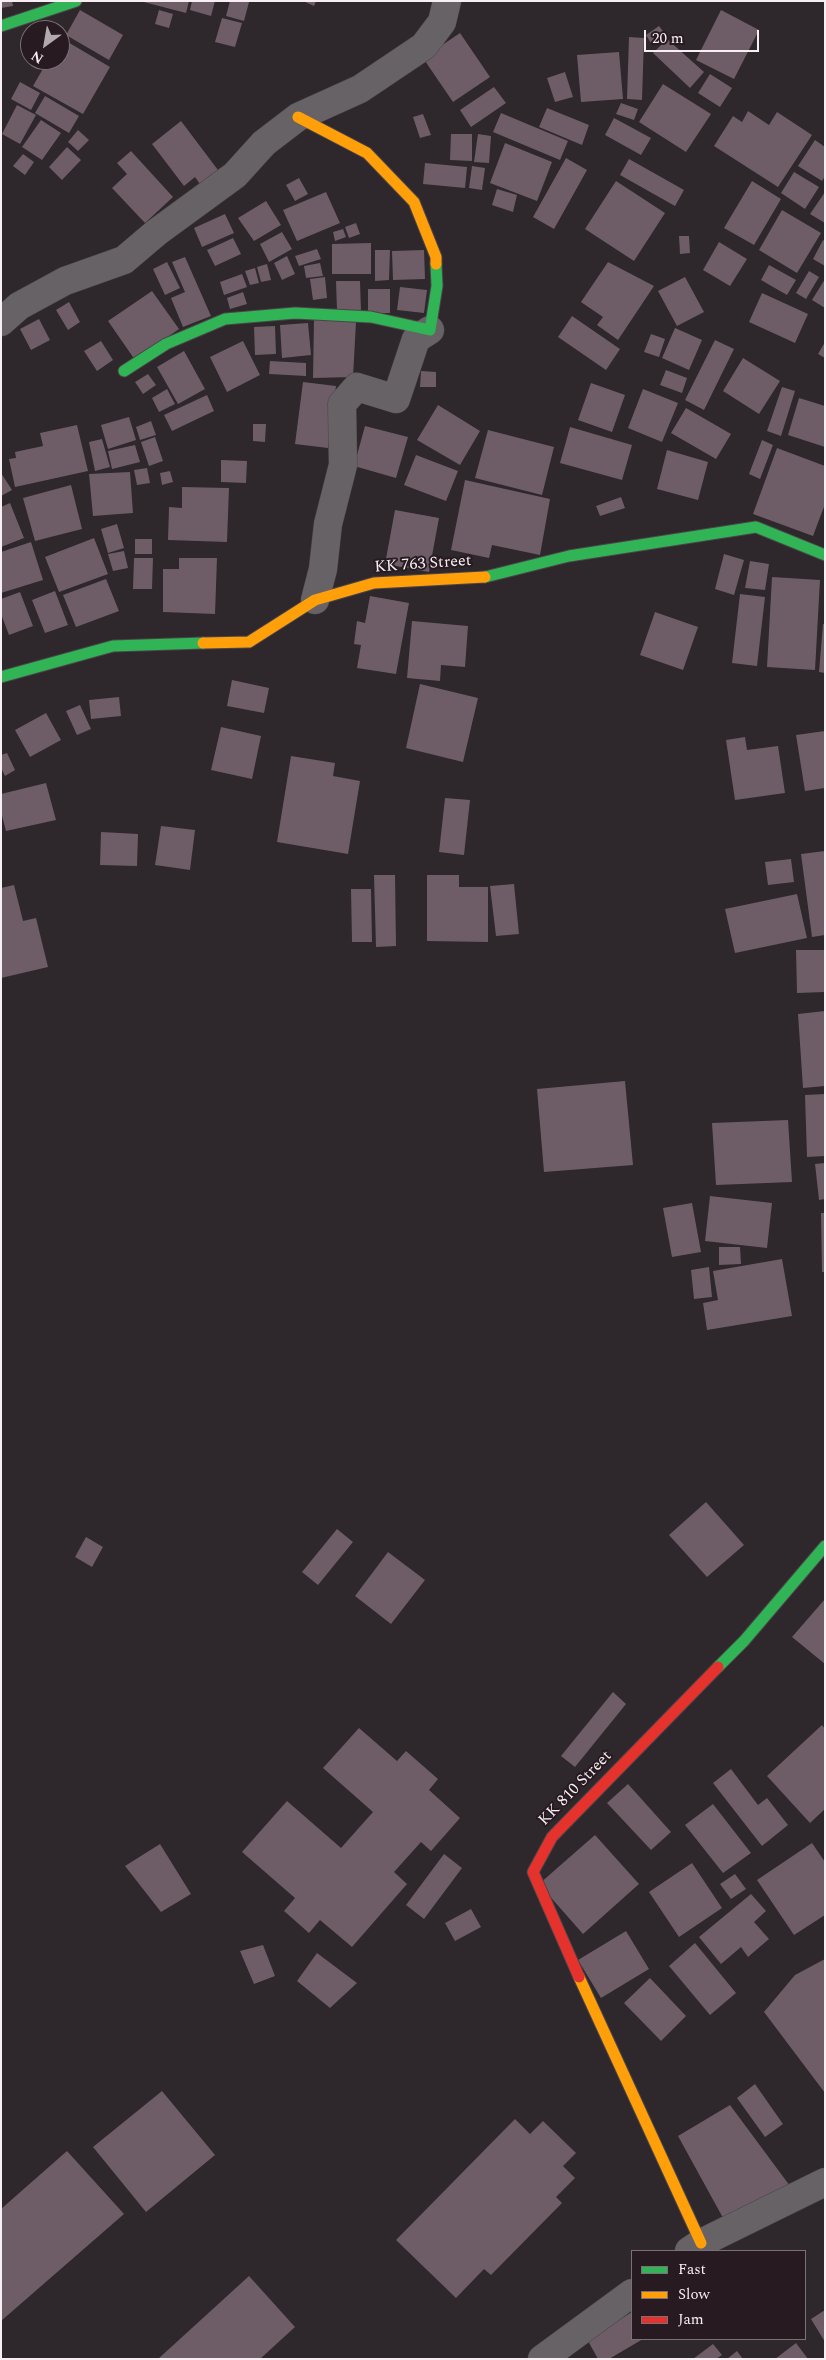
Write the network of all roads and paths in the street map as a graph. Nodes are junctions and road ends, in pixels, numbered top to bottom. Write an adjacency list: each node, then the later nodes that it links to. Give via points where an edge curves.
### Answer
1 (76, 1): 3 (street)
2 (447, 1): 4 (street, via 442,22 424,46 360,89)
3 (1, 26)
4 (298, 117): 5 (street, via 264,143 235,175 124,260 64,281 19,306); 6 (street, via 367,153 414,202 436,257 437,286)
5 (1, 322)
6 (430, 330): 7 (street, via 371,317 294,313 225,319 166,344); 9 (street, via 416,339 396,398 357,387 342,404 343,465 328,524)
7 (124, 372)
8 (825, 555): 9 (street, KK 763 Street, via 756,527 569,556 493,577 374,583)
9 (315, 600): 10 (street, KK 763 Street, via 249,642 112,646)
10 (1, 678)
11 (825, 1546): 13 (street, KK 810 Street, via 744,1641 552,1836 533,1872)
12 (825, 2182): 13 (street)
13 (695, 2247)
14 (631, 2294): 15 (street)
15 (542, 2359)

